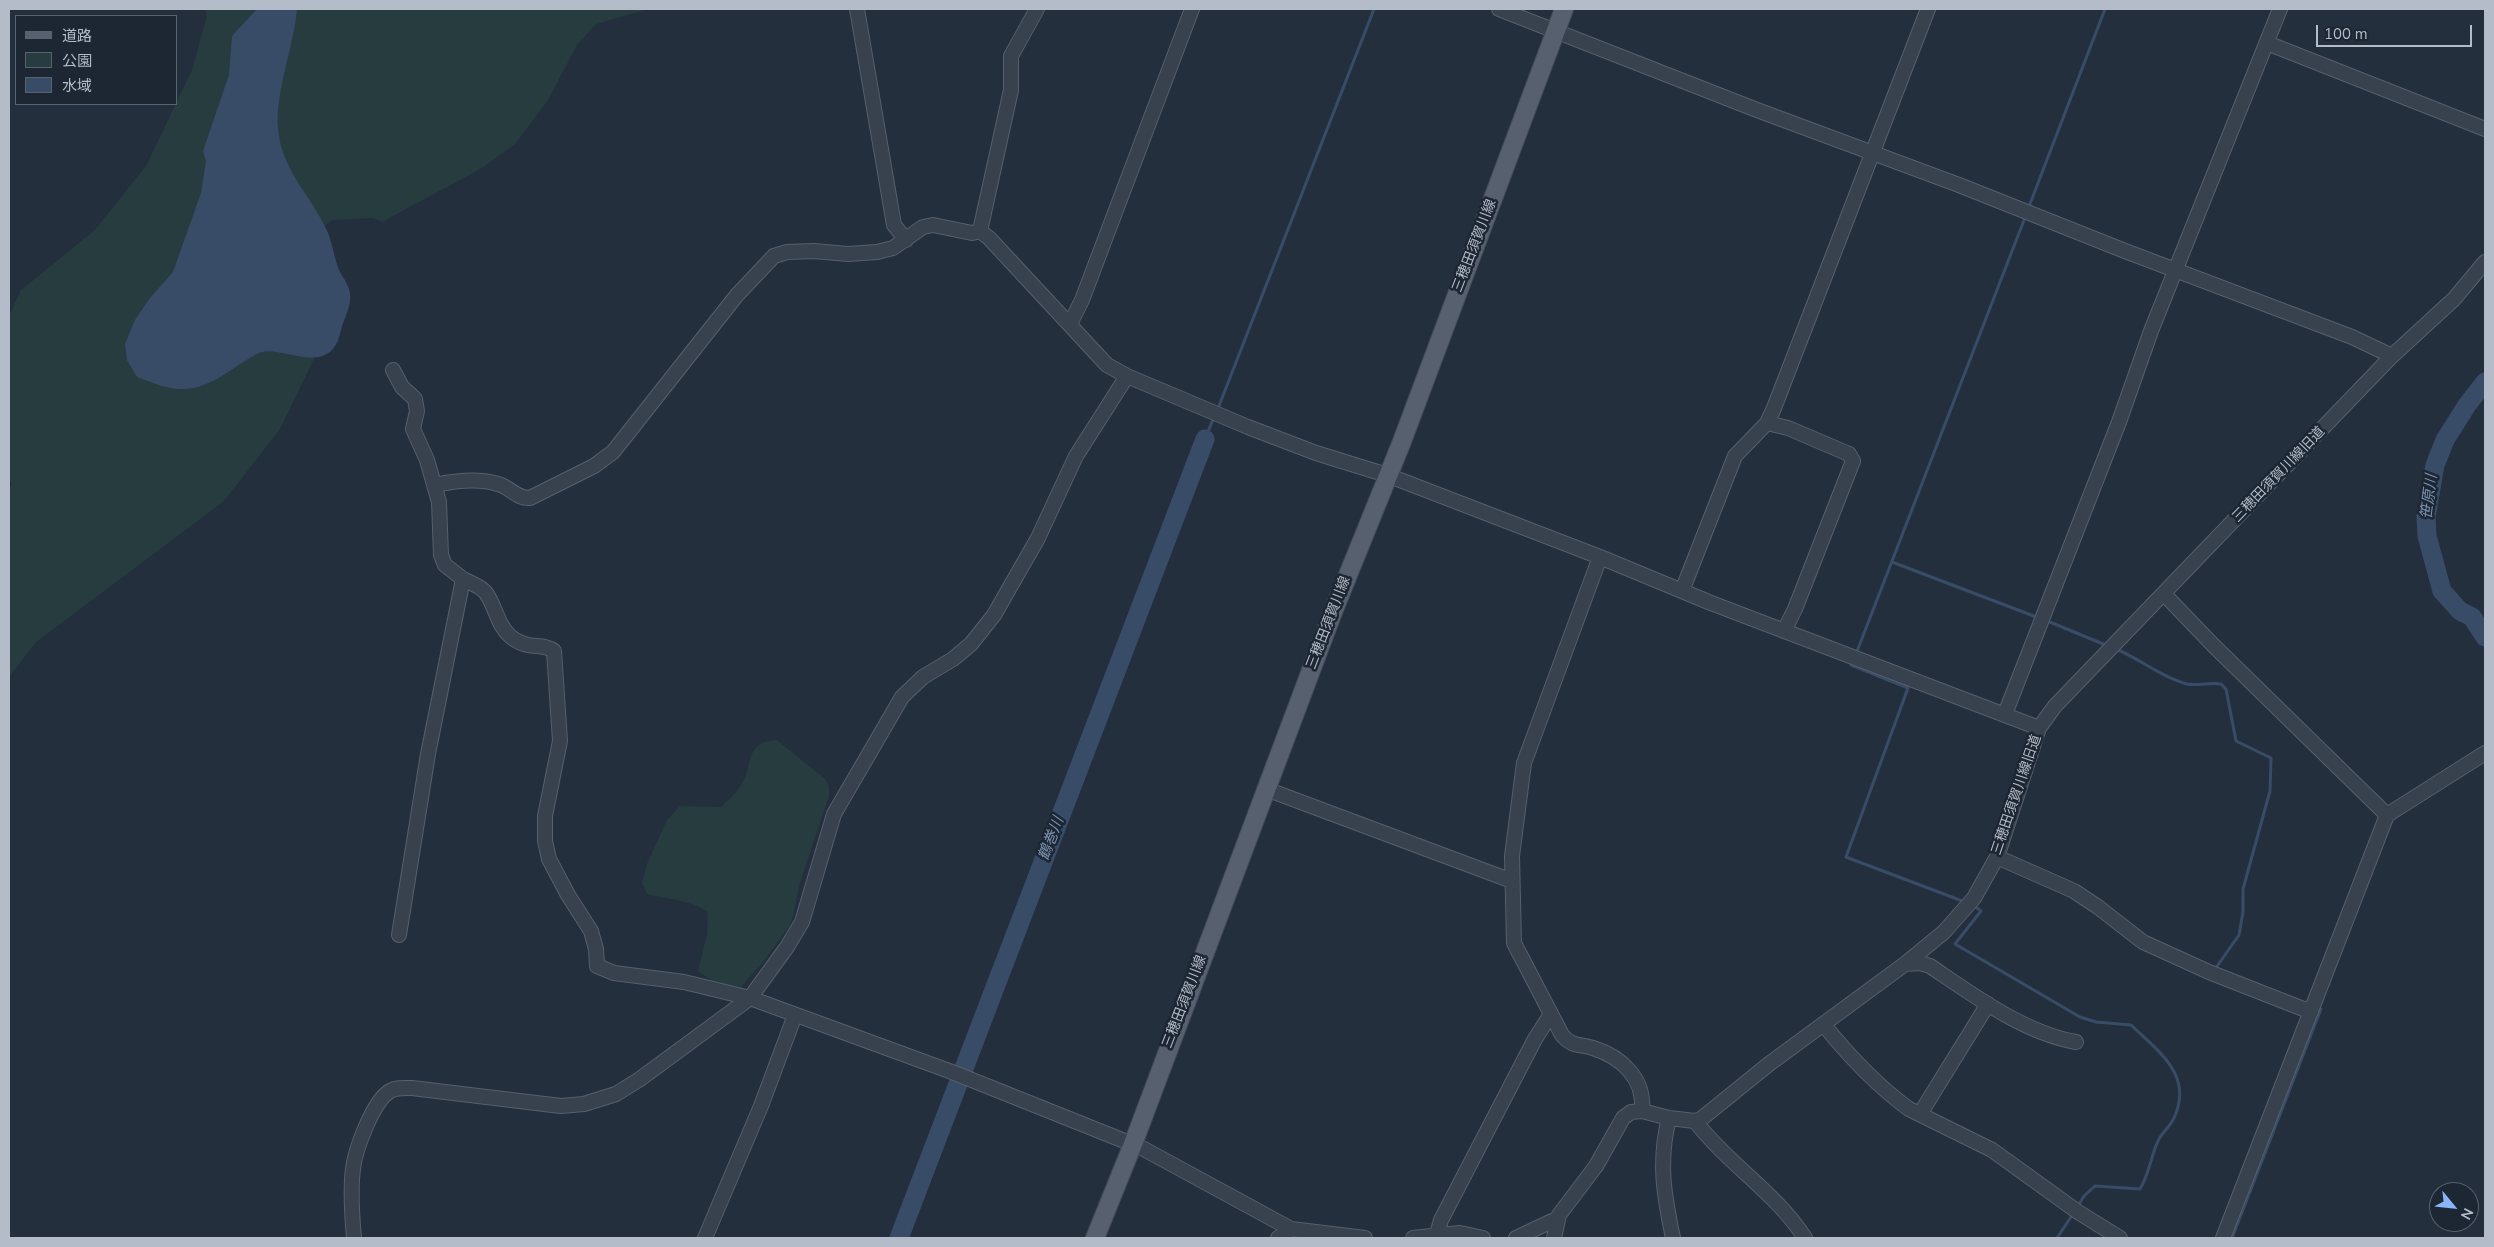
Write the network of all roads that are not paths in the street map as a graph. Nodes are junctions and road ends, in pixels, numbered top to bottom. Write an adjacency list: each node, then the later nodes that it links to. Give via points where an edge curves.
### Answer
1 (857, 9): 13 (street, via 894,225)
2 (1036, 9): 12 (street, via 1011,56 1011,90)
3 (1192, 9): 16 (street, via 1082,300)
4 (1499, 9): 8 (street)
5 (1564, 9): 8 (main road, 三穂田須賀川線)
6 (1928, 9): 11 (street)
7 (2280, 9): 9 (street)
8 (1556, 30): 11 (street); 21 (main road, 三穂田須賀川線)
9 (2267, 43): 10 (street); 15 (street)
10 (2485, 128)
11 (1872, 152): 15 (street); 20 (street)
12 (980, 231): 13 (street, via 972,233 936,224); 16 (street)
13 (906, 240): 22 (street, via 893,248 869,254 814,251 774,256 737,296 613,452 594,466 530,498 520,497 498,484)
14 (2485, 262): 17 (street, 三穂田須賀川線旧道, via 2454,299)
15 (2177, 271): 17 (street, via 2352,337); 28 (street, via 2151,331 2119,422)
16 (1070, 324): 19 (street, via 1107,365)
17 (2392, 356): 26 (street, 三穂田須賀川線旧道)
18 (393, 370): 22 (street, via 402,387 415,399 413,429)
19 (1128, 376): 21 (street, via 1316,453); 37 (street, via 1076,456 1038,538 994,615 971,644 902,697 834,814 802,922)
20 (1767, 422): 25 (street, via 1735,456); 27 (street, via 1849,454 1853,461)
21 (1387, 475): 23 (street); 31 (main road, 三穂田須賀川線)
22 (435, 485): 24 (street, via 441,520 441,555 445,565)
23 (1600, 557): 25 (street); 34 (street, via 1524,763 1512,856)
24 (463, 579): 35 (street, via 428,754); 37 (street, via 486,593 501,624 511,636 524,646 549,647 554,651 560,741 545,816 545,841 549,859 591,931 597,966 614,973 684,982)
25 (1682, 591): 27 (street)
26 (2164, 594): 29 (street, 三穂田須賀川線旧道, via 2055,706); 32 (street)
27 (1784, 631): 28 (street)
28 (2005, 714): 29 (street)
29 (2039, 728): 33 (street, 三穂田須賀川線旧道)
30 (2485, 753): 32 (street)
31 (1266, 789): 34 (street); 48 (main road, 三穂田須賀川線)
32 (2387, 815): 39 (street)
33 (1997, 857): 36 (street, 三穂田須賀川線旧道, via 1974,898 1944,932); 39 (street, via 2074,891 2143,942)
34 (1512, 882): 40 (street, via 1514,943)
35 (399, 935)
36 (1906, 964): 38 (street, via 1930,966); 42 (street, 三穂田須賀川線旧道)
37 (750, 998): 41 (street); 52 (street, via 640,1079 616,1094 584,1104 561,1106 412,1088 390,1092 375,1106 355,1158)
38 (1988, 1004): 43 (street, via 2058,1039); 45 (street)
39 (2311, 1012): 64 (street)
40 (1551, 1014): 44 (street, via 1568,1042 1603,1051 1628,1067 1639,1084); 51 (street, via 1496,1112 1441,1220)
41 (795, 1015): 48 (street, via 952,1072); 53 (street)
42 (1823, 1024): 45 (street, via 1860,1069 1897,1100); 47 (street, 三穂田須賀川線旧道, via 1708,1115)
43 (2076, 1042)
44 (1642, 1111): 46 (street); 49 (street, via 1631,1112 1623,1118 1596,1166)
45 (1920, 1114): 63 (street, via 2010,1162)
46 (1668, 1118): 47 (street); 61 (street, via 1662,1178)
47 (1695, 1121): 62 (street, via 1715,1146 1784,1209)
48 (1133, 1144): 50 (street); 54 (main road, 三穂田須賀川線)
49 (1556, 1221): 59 (street); 60 (street)
50 (1291, 1229): 55 (street); 56 (street)
51 (1437, 1237): 57 (street); 58 (street, via 1460,1232)
52 (354, 1238)
53 (705, 1238)
54 (1095, 1238)
55 (1278, 1238)
56 (1365, 1238)
57 (1413, 1238)
58 (1483, 1238)
59 (1516, 1238)
60 (1554, 1238)
61 (1673, 1238)
62 (1805, 1238)
63 (2120, 1238)
64 (2223, 1238)

